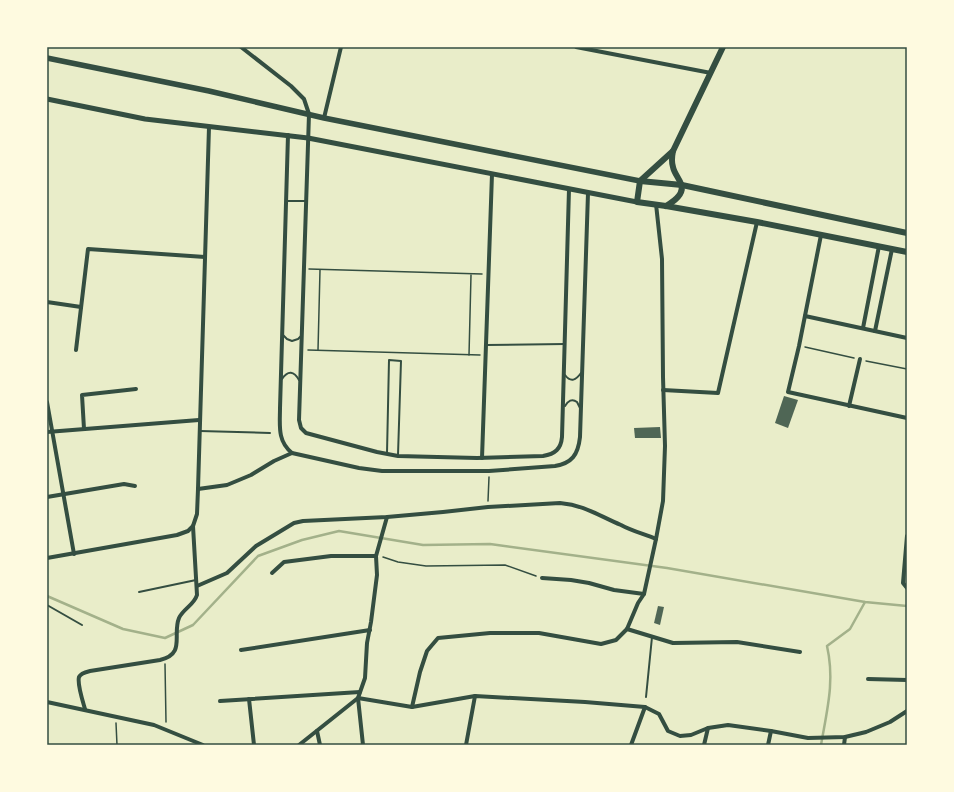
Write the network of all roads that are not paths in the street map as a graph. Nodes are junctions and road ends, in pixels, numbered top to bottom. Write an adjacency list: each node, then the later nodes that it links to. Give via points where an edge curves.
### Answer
1 (241, 47): 8 (street, via 291,86 304,99)
2 (341, 47): 9 (street)
3 (576, 47): 6 (street)
4 (723, 47): 6 (main road)
5 (47, 58): 8 (main road)
6 (711, 73): 13 (main road)
7 (47, 99): 10 (street, via 145,119)
8 (309, 114): 9 (main road); 12 (street)
9 (324, 118): 15 (main road)
10 (209, 127): 11 (street); 30 (street)
11 (288, 135): 12 (street); 19 (street)
12 (308, 138): 14 (street); 20 (street)
13 (673, 151): 15 (main road); 16 (main road, via 672,166)
14 (492, 174): 17 (street); 40 (street)
15 (640, 181): 16 (main road); 21 (main road)
16 (682, 186): 23 (main road, via 673,202); 25 (main road)
17 (569, 189): 18 (street); 39 (street)
18 (588, 193): 21 (street); 43 (street)
19 (285, 201): 20 (lane); 36 (street)
20 (306, 201): 37 (street)
21 (637, 202): 22 (main road)
22 (656, 204): 23 (main road); 48 (street, via 662,259)
23 (666, 206): 24 (main road)
24 (757, 222): 26 (main road); 48 (street, via 718,394)
25 (907, 232)
26 (821, 235): 27 (main road); 33 (street)
27 (879, 246): 28 (main road); 34 (street)
28 (892, 249): 29 (main road); 35 (street)
29 (907, 252)
30 (205, 257): 32 (street, via 88,249); 54 (street)
31 (47, 302): 32 (street)
32 (81, 307): 41 (street)
33 (805, 316): 34 (street); 50 (street, via 788,392)
34 (863, 328): 35 (street)
35 (875, 331): 38 (street)
36 (283, 335): 37 (lane, via 292,341); 45 (street)
37 (301, 336): 46 (street)
38 (907, 338)
39 (565, 344): 40 (lane); 44 (street)
40 (486, 345): 63 (street)
41 (76, 350)
42 (860, 359): 50 (street)
43 (582, 371): 44 (lane, via 572,380 568,379); 52 (street)
44 (564, 372): 51 (street)
45 (281, 380): 46 (lane, via 287,373 292,372); 60 (street, via 280,433 283,444)
46 (300, 381): 61 (street, via 298,420 303,431)
47 (136, 389): 55 (street, via 82,395)
48 (663, 390): 71 (street, via 663,502)
49 (47, 402): 56 (street)
50 (849, 406): 53 (street)
51 (563, 410): 52 (lane, via 566,403 572,400 577,402); 63 (street, via 562,442 553,453 543,456)
52 (581, 411): 60 (street, via 576,453 567,463 555,466 482,471 382,471)
53 (907, 418)
54 (199, 420): 55 (street); 57 (street)
55 (84, 429): 56 (street)
56 (53, 431): 58 (street); 66 (street)
57 (199, 431): 59 (lane); 65 (street)
58 (47, 432)
59 (270, 433)
60 (292, 453): 65 (street, via 227,485)
61 (387, 454): 62 (street); 62 (lane, via 389,360 401,361)
62 (398, 456): 63 (street)
63 (482, 458)
64 (134, 486): 66 (street, via 124,484)
65 (198, 489): 69 (street, via 197,514)
66 (64, 494): 67 (street); 72 (street)
67 (47, 497)
68 (388, 517): 71 (street, via 503,505 560,503 591,510 624,527); 73 (street); 78 (street, via 308,520 294,523 252,549 227,573)
69 (193, 526): 72 (street, via 177,535); 77 (street)
70 (907, 536): 79 (street, via 903,583)
71 (656, 539): 81 (street)
72 (74, 554): 74 (street)
73 (376, 556): 75 (street, via 331,556 284,562); 85 (street, via 377,575)
74 (47, 558)
75 (272, 573)
76 (542, 578): 81 (street, via 589,582 614,590)
77 (196, 580): 78 (street); 80 (lane)
78 (197, 586): 100 (street, via 196,598 178,622 173,654 165,658 84,673 80,676 79,682)
79 (907, 588)
80 (139, 592)
81 (644, 594): 84 (street)
82 (47, 605): 83 (lane)
83 (82, 625)
84 (627, 629): 86 (street); 98 (street, via 616,640 600,644 539,633 490,633 438,638 427,651)
85 (370, 630): 87 (street); 91 (street, via 365,678)
86 (652, 636): 88 (street, via 673,643 737,642); 93 (lane)
87 (241, 650)
88 (800, 652)
89 (868, 679): 90 (street)
90 (907, 680)
91 (360, 692): 94 (street); 95 (street)
92 (475, 696): 98 (street); 99 (street); 111 (street)
93 (646, 697)
94 (358, 698): 98 (street); 103 (street); 110 (street)
95 (249, 700): 96 (street); 107 (street)
96 (220, 701)
97 (47, 702): 100 (street)
98 (412, 707)
99 (645, 707): 102 (street, via 659,714 668,731 680,736 691,735); 112 (street)
100 (85, 709): 106 (street, via 154,725)
101 (907, 711): 105 (street, via 872,730)
102 (708, 728): 104 (street, via 728,725); 113 (street)
103 (317, 731): 108 (street); 109 (street)
104 (771, 731): 105 (street, via 808,738); 114 (street)
105 (845, 737): 115 (street)
106 (203, 745)
107 (254, 745)
108 (299, 745)
109 (320, 745)
110 (363, 745)
111 (466, 745)
112 (631, 745)
113 (704, 745)
114 (768, 745)
115 (844, 745)

